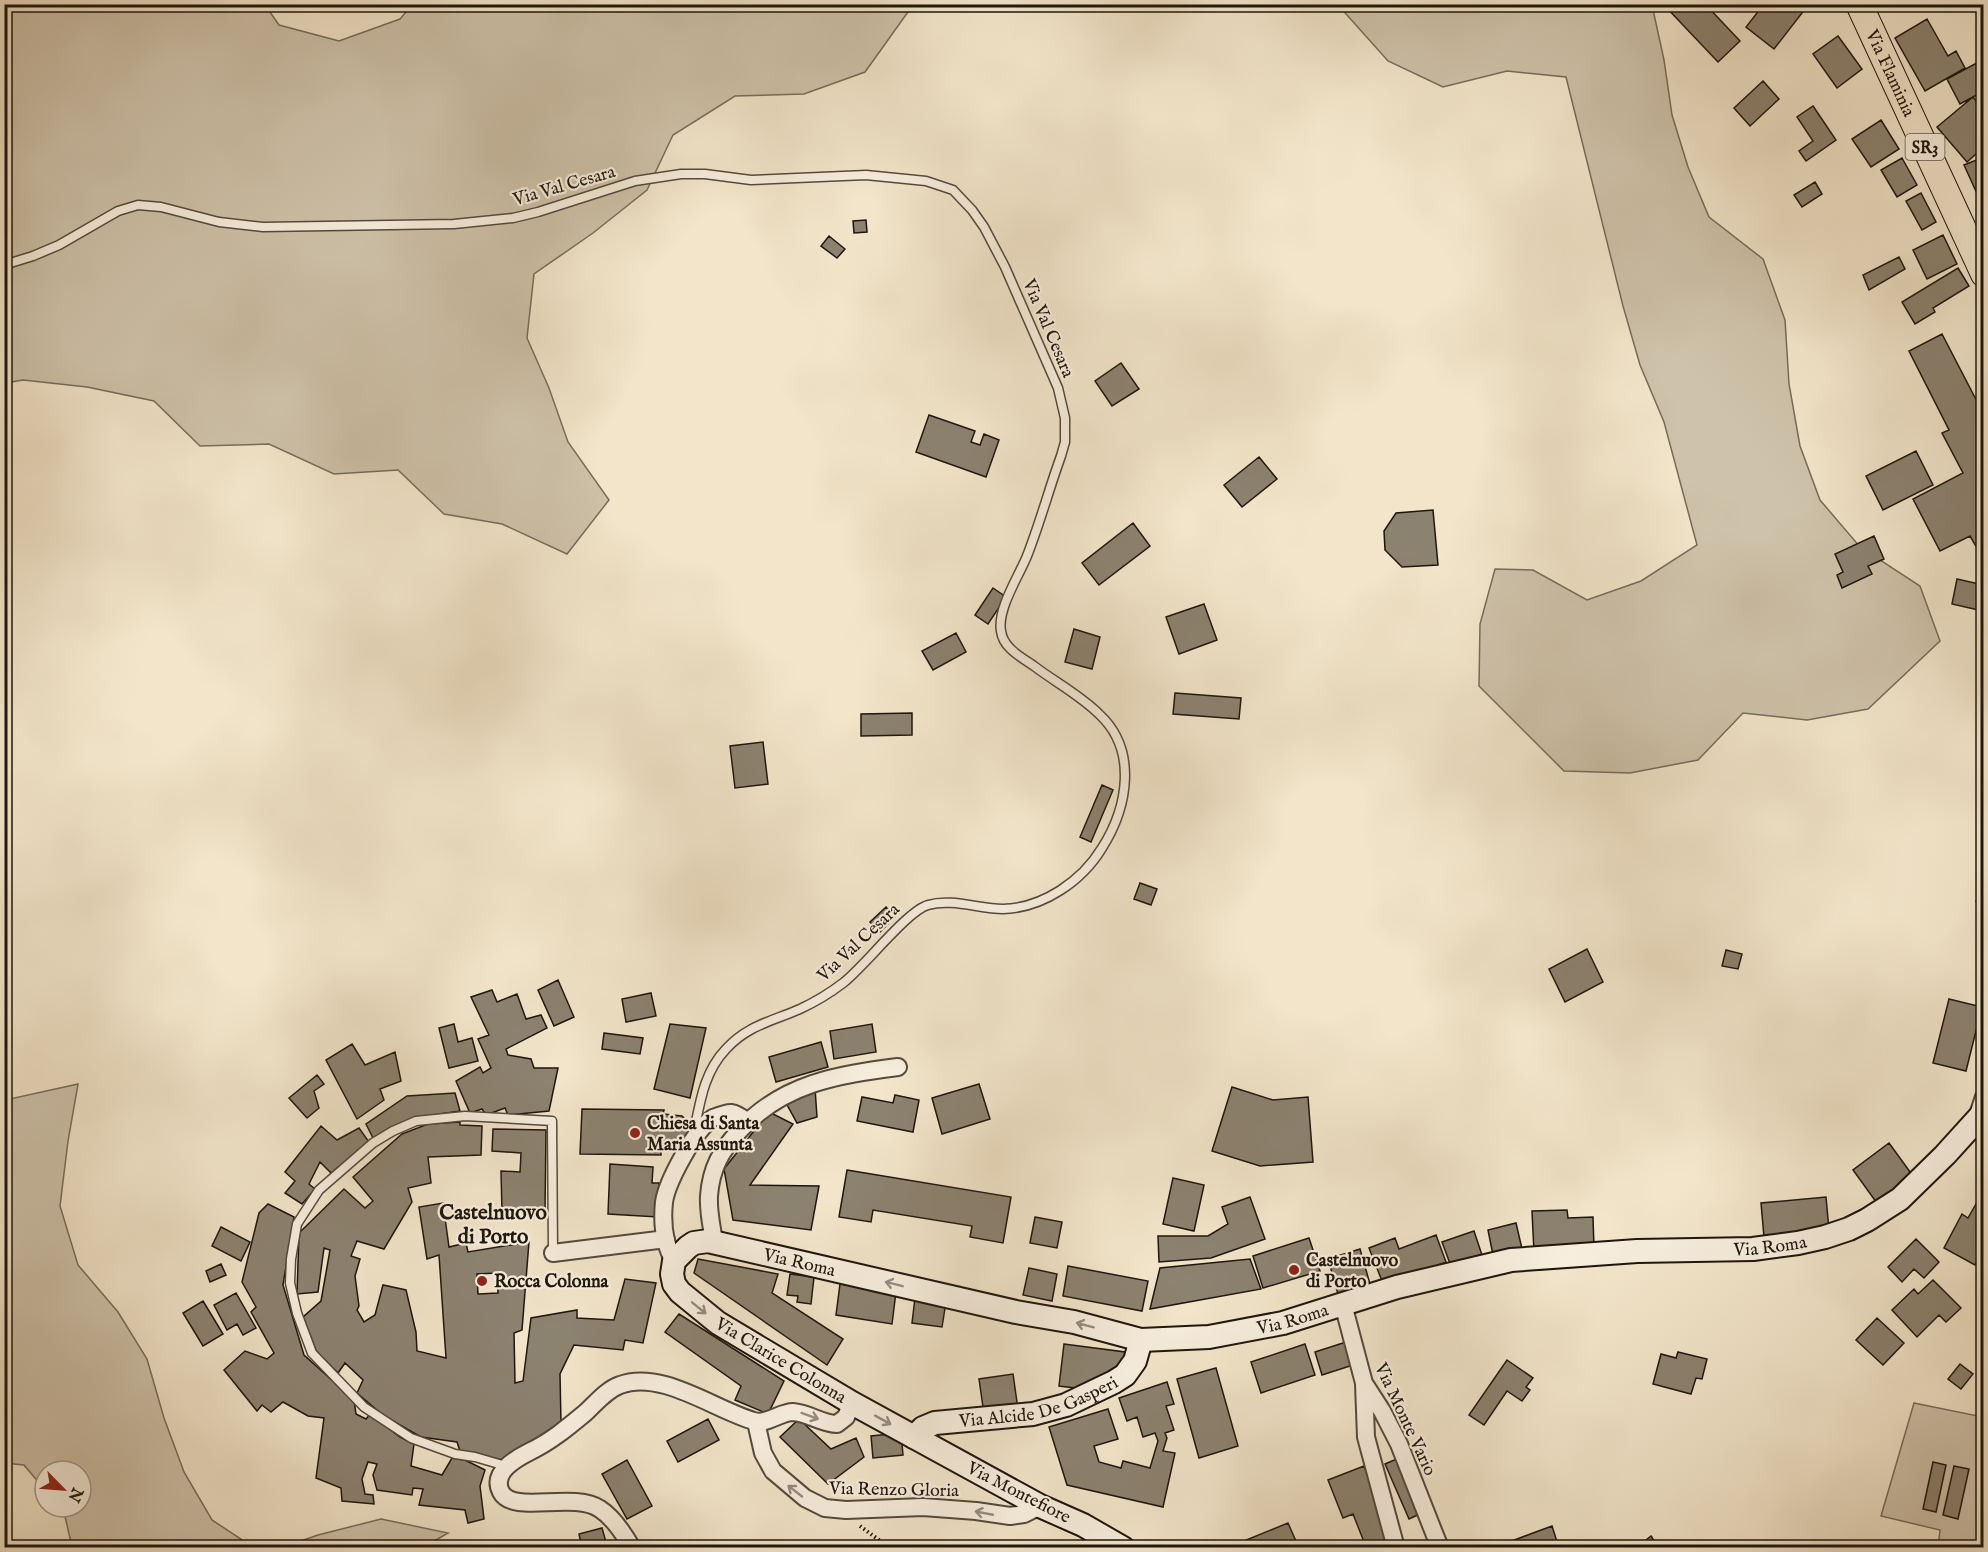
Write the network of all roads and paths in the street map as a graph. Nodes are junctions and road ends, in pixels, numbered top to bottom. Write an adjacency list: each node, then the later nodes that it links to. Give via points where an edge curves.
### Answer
1 (1863, 10): 3 (main road, Via Flaminia / SR3)
2 (4, 265): 8 (lane, Via Val Cesara, via 59,245 118,211 138,205 263,227 454,224 513,218 635,181 681,174 752,180 866,175 926,181 953,190 972,210 1009,277 1058,388 1065,418 1061,456 1028,554 1005,605 1001,633 1016,654 1092,707 1111,727 1123,752 1125,790 1120,810 1102,848 1076,879 1052,895 1030,905 1004,909 946,903 926,905 838,986 810,1004 758,1024 739,1037 726,1048 708,1076)
3 (1983, 274)
4 (898, 1067): 7 (street, via 853,1073 795,1090 774,1100)
5 (1983, 1097): 6 (street)
6 (1979, 1117): 13 (main road, Via Roma, via 1899,1199 1850,1229 1825,1237 1753,1249 1637,1251 1511,1260)
7 (747, 1122): 8 (street, via 736,1114 721,1115 710,1121); 10 (street, via 724,1148 712,1179 709,1207)
8 (692, 1144): 9 (street, via 667,1190)
9 (666, 1239): 11 (street); 12 (street)
10 (714, 1242): 12 (main road, Via Roma, via 694,1243); 14 (main road, Via Roma, one-way to 10)
11 (554, 1253): 19 (lane, via 552,1121 465,1116 405,1125 373,1143 319,1190 295,1233 290,1283 312,1353 364,1407 411,1438)
12 (674, 1261): 16 (main road, Via Clarice Colonna, one-way to 16, via 676,1288 718,1323)
13 (1343, 1304): 14 (main road, Via Roma, via 1234,1333); 15 (street, Via Monte Vario)
14 (1141, 1340): 18 (main road, Via Alcide De Gasperi, via 1135,1361 1125,1375 1077,1401 1033,1414 935,1423)
15 (1364, 1383): 25 (street, via 1366,1437); 26 (street, Via Monte Vario, via 1399,1444)
16 (852, 1403): 17 (street, one-way to 16, via 794,1412 837,1425); 18 (main road, Via Clarice Colonna, one-way to 18)
17 (756, 1422): 19 (street, via 671,1387 633,1381 609,1391 555,1438); 21 (street, Via Renzo Gloria, one-way to 17, via 810,1502 772,1471 761,1447)
18 (914, 1437): 20 (main road, Via Montefiore)
19 (506, 1467): 22 (street, via 499,1485 510,1501 589,1504 606,1513)
20 (1040, 1506): 21 (street, Via Renzo Gloria, one-way to 21, via 1010,1516 923,1507); 24 (main road, Via Montefiore)
21 (838, 1510): 23 (path)
22 (632, 1548)
23 (896, 1548)
24 (1124, 1548)
25 (1396, 1548)
26 (1440, 1548)

